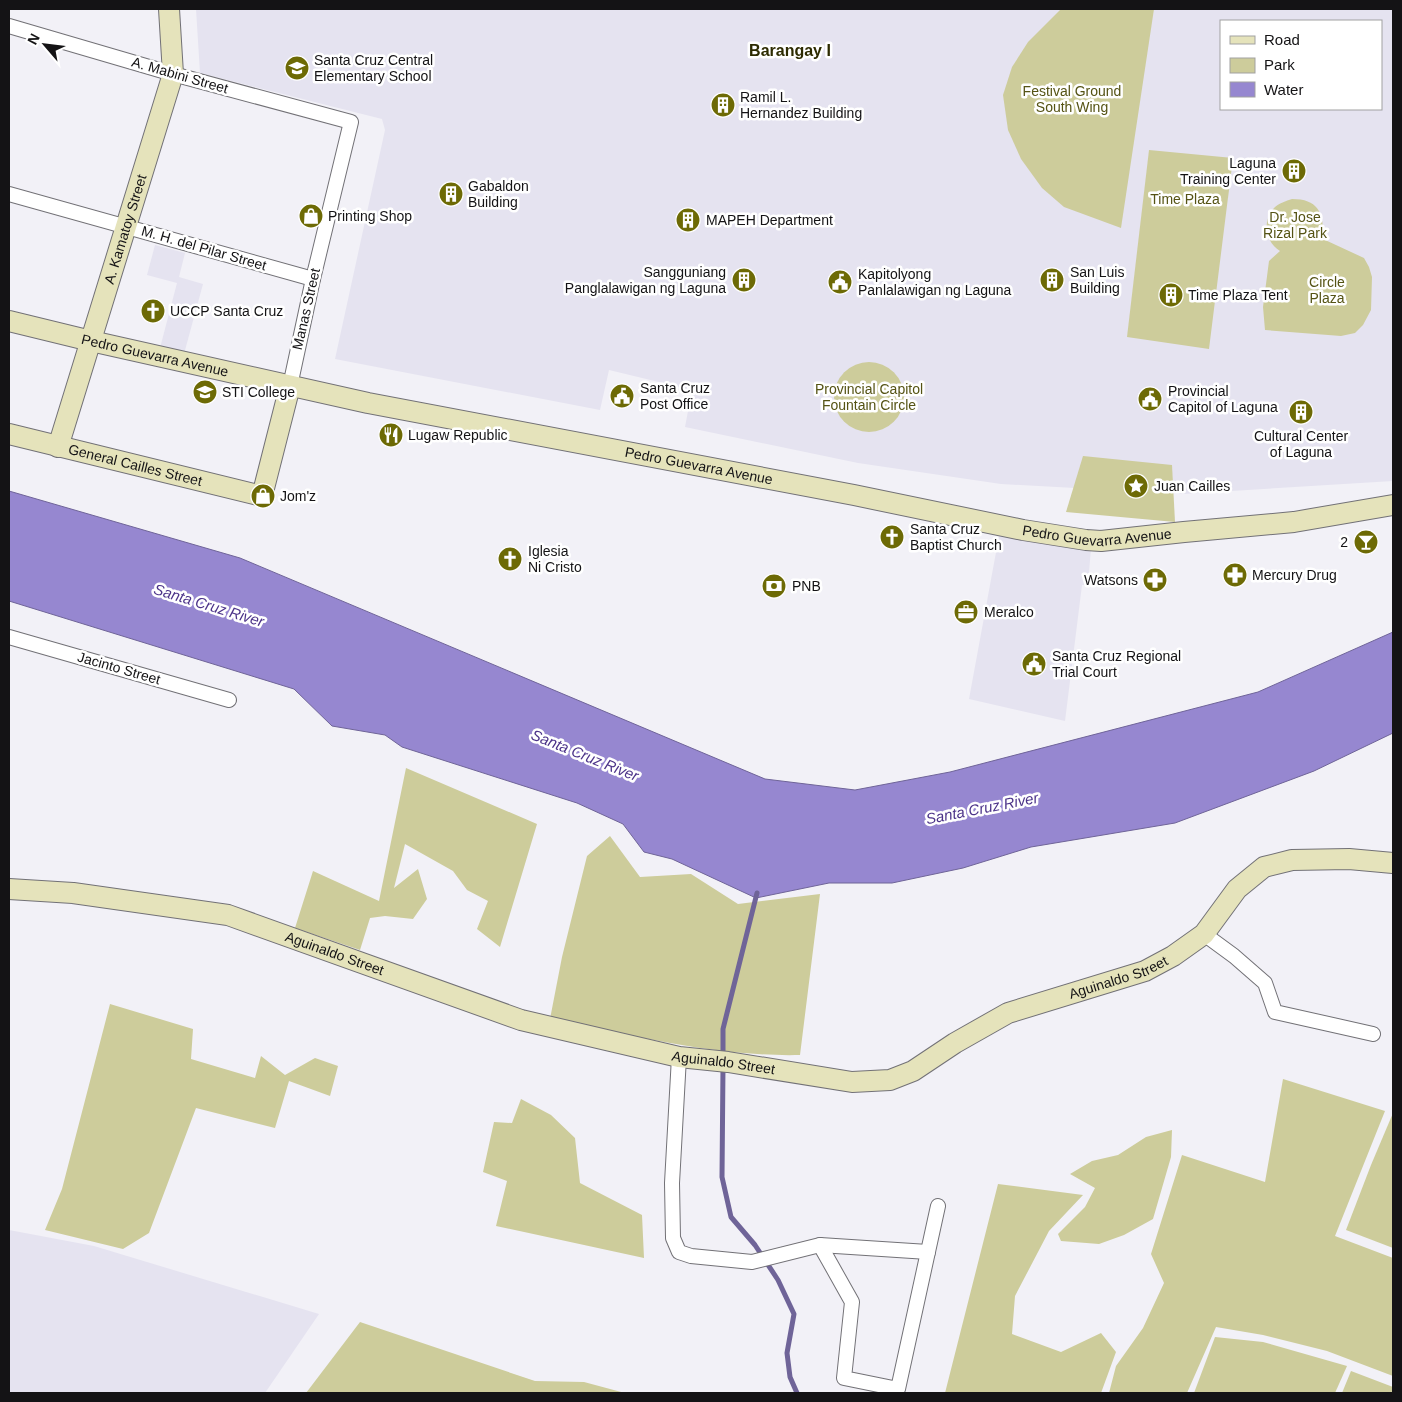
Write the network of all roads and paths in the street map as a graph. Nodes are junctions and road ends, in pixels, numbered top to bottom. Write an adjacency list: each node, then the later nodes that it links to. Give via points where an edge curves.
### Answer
1 (169, 9): 3 (street, A. Kamatoy Street)
2 (9, 26): 3 (street, A. Mabini Street)
3 (173, 74): 4 (street, A. Mabini Street); 6 (street, A. Kamatoy Street)
4 (351, 122): 7 (street, Manas Street)
5 (9, 194): 6 (street, M. H. del Pilar Street)
6 (126, 226): 7 (street, M. H. del Pilar Street); 9 (street, A. Kamatoy Street)
7 (313, 279): 10 (street, Manas Street)
8 (9, 321): 9 (street, Pedro Guevarra Avenue)
9 (91, 341): 10 (street, Pedro Guevarra Avenue); 12 (street, A. Kamatoy Street)
10 (290, 386): 13 (street, Manas Street); 14 (street, Pedro Guevarra Avenue, via 1086,540 1294,522)
11 (9, 434): 12 (street, General Cailles Street)
12 (58, 447): 13 (street, General Cailles Street)
13 (262, 496)
14 (1393, 505)
15 (9, 636): 16 (street, Jacinto Street)
16 (229, 700)
17 (1393, 863): 19 (street, Aguinaldo Street, via 1349,859 1292,860 1264,867 1236,889)
18 (9, 889): 21 (street, Aguinaldo Street, via 73,894 228,915 521,1020)
19 (1204, 934): 20 (street, via 1265,983 1275,1012); 21 (street, Aguinaldo Street, via 1145,971 1008,1013 913,1071 890,1080 852,1082)
20 (1374, 1034)
21 (679, 1057): 23 (street, via 672,1184 673,1238 679,1252 752,1262)
22 (938, 1206): 24 (street)
23 (820, 1245): 24 (street); 24 (street, via 852,1302 844,1378 898,1389)
24 (928, 1252)

